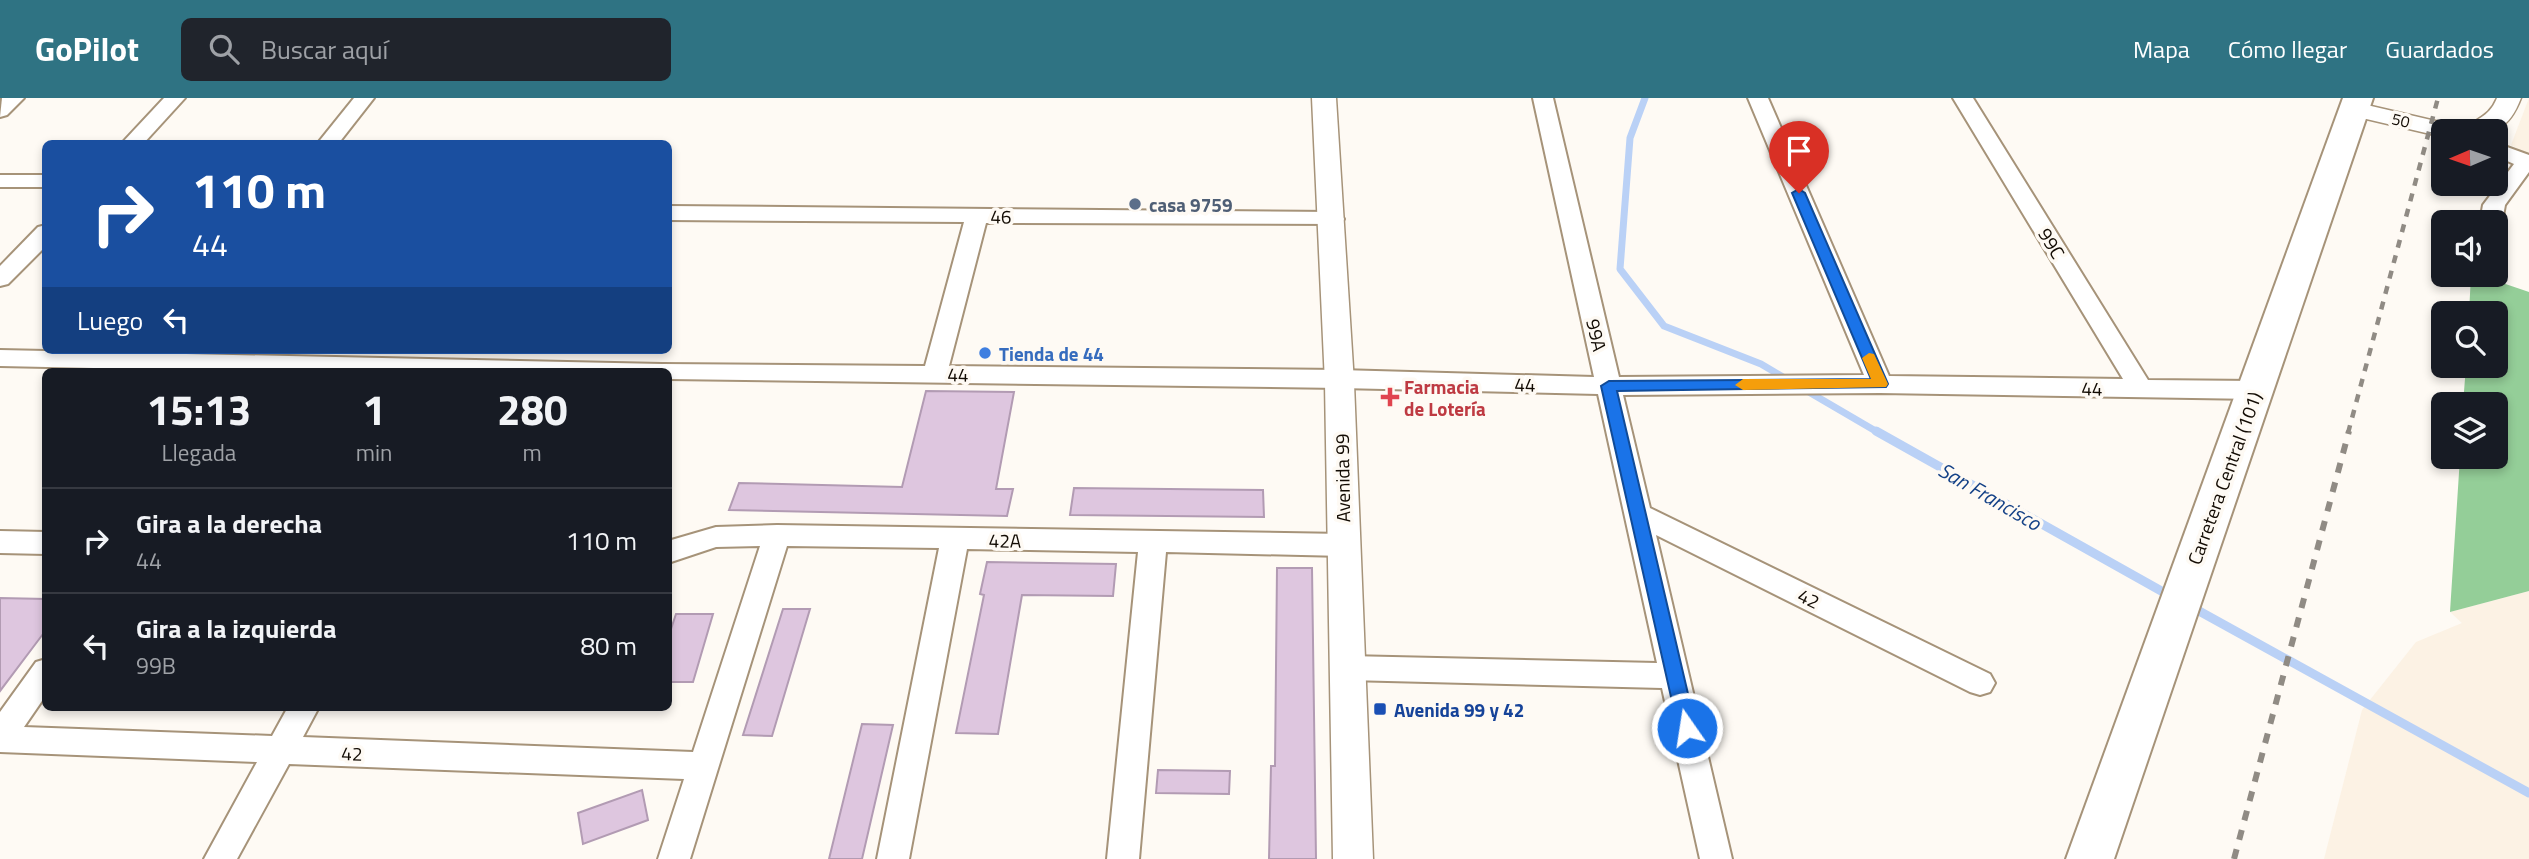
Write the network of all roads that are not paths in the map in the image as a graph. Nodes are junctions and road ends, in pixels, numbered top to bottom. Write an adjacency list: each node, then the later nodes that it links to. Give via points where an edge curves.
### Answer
1 (14, 98): 10 (street)
2 (175, 98): 13 (street)
3 (364, 98): 14 (street)
4 (1324, 98): 22 (street, Avenida 99)
5 (1543, 98): 33 (street, 99A)
6 (1758, 98): 32 (street)
7 (1964, 98): 34 (street, 99C)
8 (2509, 98): 11 (street)
9 (2356, 103): 12 (street, 50); 35 (main road, Carretera Central (101))
10 (0, 111)
11 (2498, 119)
12 (2431, 126)
13 (135, 140)
14 (330, 140)
15 (2508, 154): 16 (street)
16 (2527, 162): 19 (street)
17 (0, 181): 18 (street)
18 (42, 181)
19 (2493, 210)
20 (672, 213): 21 (street, 46)
21 (977, 216): 22 (street, 46); 30 (street)
22 (1333, 219): 31 (street, Avenida 99)
23 (42, 236): 24 (street)
24 (0, 279)
25 (154, 356): 26 (street); 27 (street)
26 (0, 358)
27 (261, 367): 28 (street)
28 (360, 368)
29 (672, 371): 30 (street, 44)
30 (934, 373): 31 (street, 44)
31 (1340, 379): 33 (street, 44); 42 (street, Avenida 99)
32 (1880, 384): 33 (street, 44); 34 (street, 44)
33 (1609, 386): 36 (street, 99A)
34 (2141, 389): 35 (street, 44)
35 (2256, 390): 58 (main road, Carretera Central (101))
36 (1638, 514): 45 (street, 99A); 47 (street, 42)
37 (777, 535): 38 (street, 42A); 43 (street, 42A, via 716,537); 51 (street)
38 (955, 539): 40 (street, 42A); 54 (street)
39 (0, 542): 41 (street)
40 (1153, 542): 42 (street, 42A); 55 (street)
41 (42, 543)
42 (1344, 545): 44 (street, Avenida 99)
43 (672, 551)
44 (1348, 668): 45 (street); 56 (street, Avenida 99)
45 (1675, 676): 57 (street, 99A)
46 (42, 677): 49 (street)
47 (1980, 682)
48 (302, 711): 50 (street)
49 (0, 737): 50 (street, 42)
50 (280, 750): 51 (street, 42); 52 (street)
51 (703, 766): 53 (street)
52 (220, 859)
53 (674, 859)
54 (893, 859)
55 (1123, 859)
56 (1353, 859)
57 (1716, 859)
58 (2090, 859)

